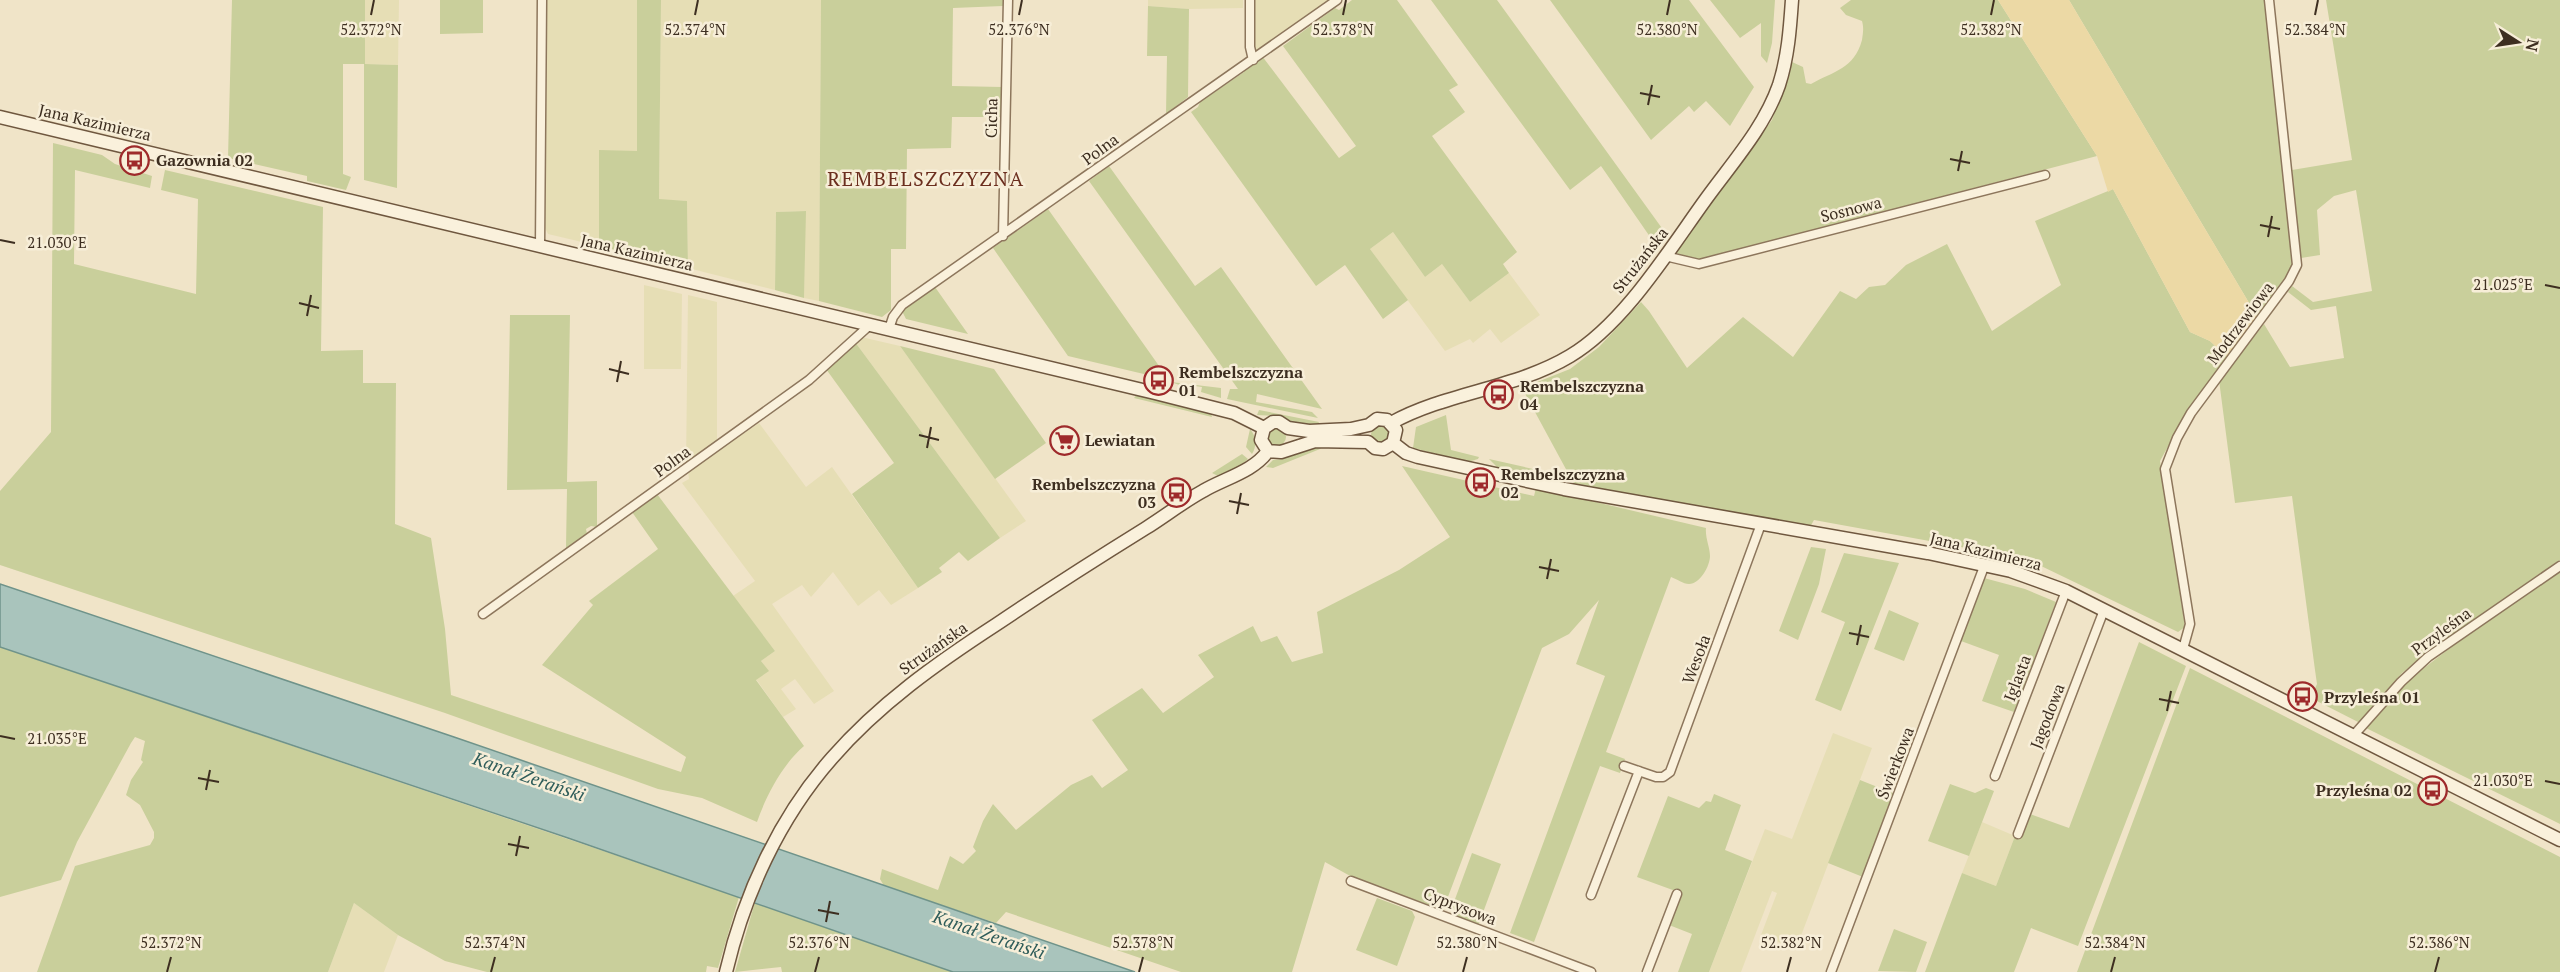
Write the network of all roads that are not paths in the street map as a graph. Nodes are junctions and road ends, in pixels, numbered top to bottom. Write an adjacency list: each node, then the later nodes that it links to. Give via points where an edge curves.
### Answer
1 (542, 0): 11 (street)
2 (1008, 0): 10 (street, Cicha)
3 (1250, 0): 7 (street)
4 (1337, 0): 7 (street, Polna)
5 (1792, 0): 12 (main road, Strużańska, via 1787,53 1763,121)
6 (2269, 0): 29 (street, Modrzewiowa, via 2297,265 2192,413 2168,456 2165,469 2190,624)
7 (1252, 60): 10 (street, Polna)
8 (0, 117): 11 (main road, Jana Kazimierza)
9 (2045, 175): 12 (street, Sosnowa, via 1699,264)
10 (1003, 236): 14 (street, Polna, via 902,305)
11 (540, 246): 13 (main road, Jana Kazimierza)
12 (1665, 256): 15 (main road, Strużańska, via 1617,316 1570,356 1542,370 1429,405)
13 (871, 324): 14 (main road, Jana Kazimierza); 28 (street, Polna, via 809,380)
14 (890, 329): 18 (main road, Jana Kazimierza, via 1201,404 1243,417)
15 (1391, 423): 16 (main road, via 1377,419); 20 (main road, via 1396,435)
16 (1369, 425): 17 (main road, via 1323,431); 19 (main road)
17 (1288, 428): 18 (main road, via 1273,422); 21 (main road, via 1291,437)
18 (1264, 429): 22 (main road, via 1261,440)
19 (1368, 442): 20 (main road, via 1383,449); 21 (main road, via 1315,441)
20 (1393, 443): 23 (main road, Jana Kazimierza, via 1407,453 1430,460 1564,489)
21 (1287, 448): 22 (main road, via 1276,453)
22 (1268, 451): 39 (main road, Strużańska, via 1242,472 1204,490 965,645 880,709 831,759 784,826 742,916)
23 (1761, 524): 24 (main road, Jana Kazimierza); 32 (street, Wesoła, via 1670,772 1659,778)
24 (1985, 564): 26 (main road, Jana Kazimierza); 42 (street, Świerkowa)
25 (2560, 566): 30 (street, Przyleśna, via 2428,657)
26 (2066, 591): 27 (main road, Jana Kazimierza); 33 (street, Iglasta)
27 (2104, 610): 29 (main road, Jana Kazimierza); 34 (street, Jagodowa)
28 (483, 614)
29 (2183, 649): 30 (main road, Jana Kazimierza)
30 (2353, 736): 35 (main road, Jana Kazimierza)
31 (1624, 766): 32 (street, Wesoła)
32 (1639, 771): 38 (street)
33 (1995, 776)
34 (2018, 834)
35 (2560, 840)
36 (1351, 881): 40 (street, Cyprysowa)
37 (1677, 894): 41 (street)
38 (1591, 895)
39 (726, 972)
40 (1591, 972)
41 (1647, 972)
42 (1831, 972)

